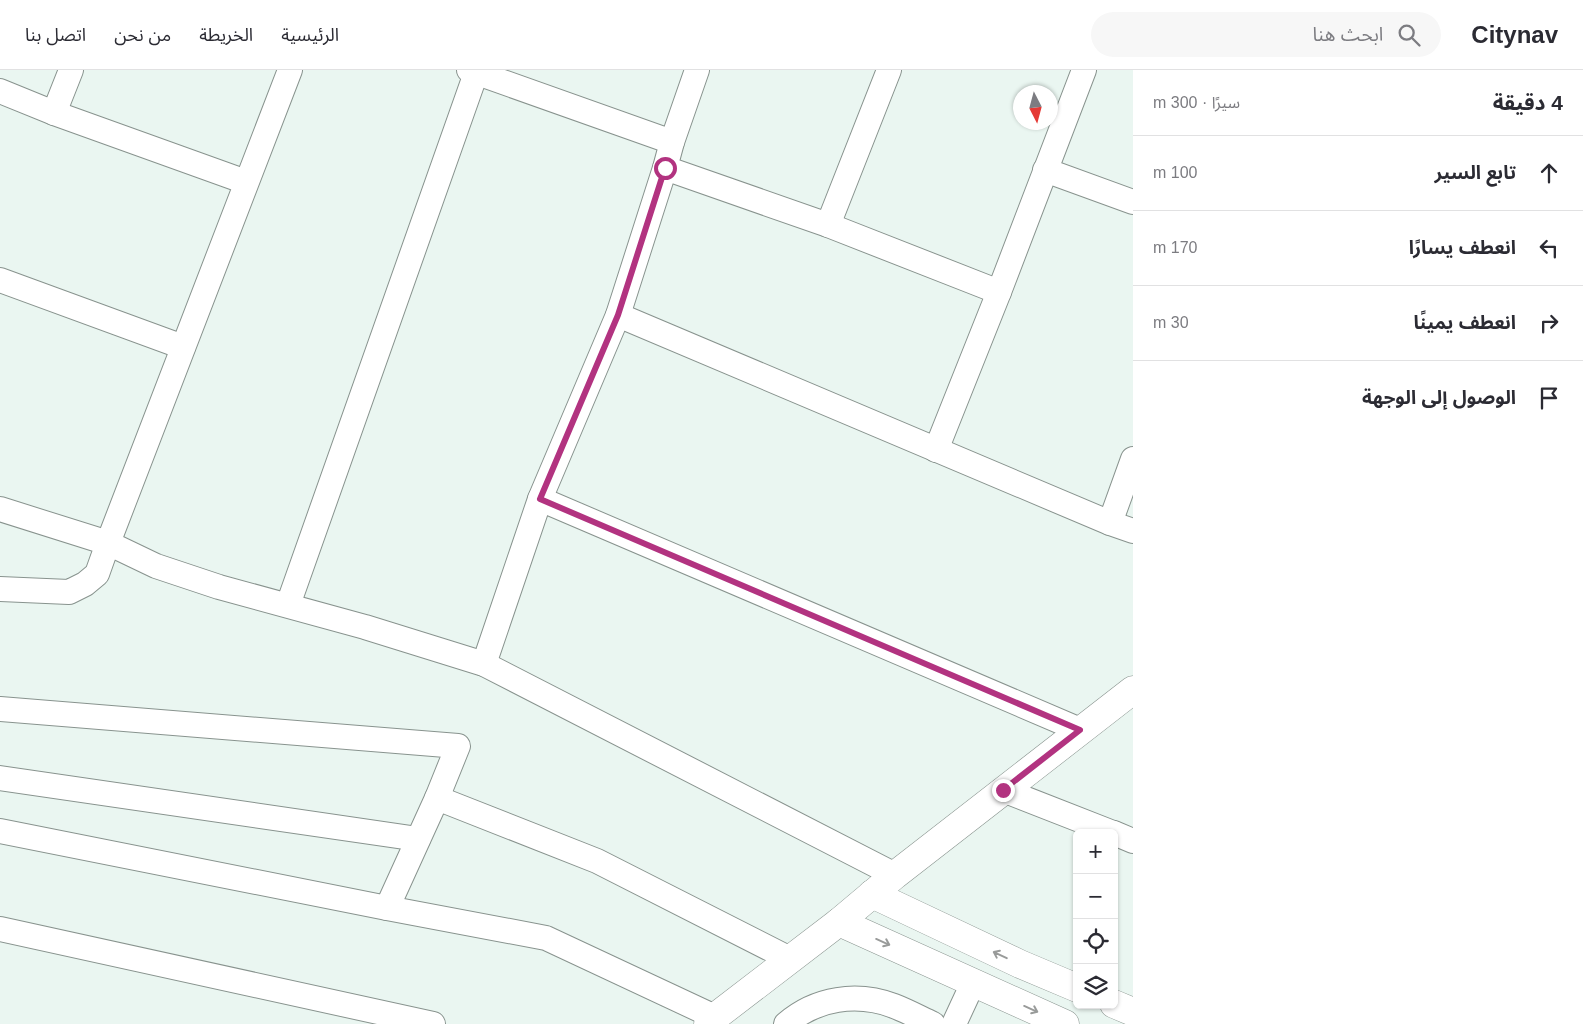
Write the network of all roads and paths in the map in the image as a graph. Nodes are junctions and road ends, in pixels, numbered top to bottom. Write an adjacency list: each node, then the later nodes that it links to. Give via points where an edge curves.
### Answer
1 (71, 70): 8 (street)
2 (290, 70): 12 (street)
3 (697, 70): 9 (street)
4 (889, 70): 14 (street)
5 (1084, 70): 11 (street)
6 (473, 71): 9 (street); 27 (street)
7 (0, 91): 8 (street)
8 (54, 113): 12 (street)
9 (672, 142): 10 (street)
10 (665, 168): 14 (street); 17 (street)
11 (1045, 170): 13 (street); 16 (street)
12 (246, 182): 18 (street)
13 (1133, 202)
14 (828, 225): 16 (street)
15 (0, 280): 18 (street)
16 (999, 292): 19 (street)
17 (618, 315): 19 (street); 21 (street)
18 (183, 347): 25 (street)
19 (936, 450): 23 (street)
20 (1133, 459): 23 (street)
21 (540, 499): 28 (street); 31 (street)
22 (0, 509): 25 (street)
23 (1110, 523): 24 (street)
24 (1133, 531)
25 (108, 543): 26 (street, via 97,574 69,592); 27 (street, via 165,569)
26 (0, 589)
27 (288, 605): 28 (street)
28 (484, 664): 40 (street)
29 (1133, 690): 31 (street)
30 (0, 709): 34 (street, via 458,746)
31 (1080, 730): 33 (street)
32 (0, 778): 38 (street)
33 (1003, 790): 35 (street); 40 (street)
34 (437, 798): 38 (street); 45 (street, via 597,861)
35 (1104, 829)
36 (0, 831): 42 (street)
37 (1118, 835): 39 (street)
38 (418, 839): 42 (street)
39 (1133, 841)
40 (895, 875): 41 (street)
41 (872, 894): 43 (street); 47 (street, one-way to 41)
42 (387, 908): 50 (street, via 546,938)
43 (839, 922): 45 (street); 46 (street, one-way to 46)
44 (0, 928): 51 (street)
45 (790, 959): 50 (street)
46 (973, 983): 54 (street); 55 (street, one-way to 55)
47 (1073, 986)
48 (1118, 1006): 49 (street)
49 (1133, 1012)
50 (711, 1020)
51 (433, 1024)
52 (786, 1024): 53 (street, via 814,1006 841,998 867,999 893,1006)
53 (932, 1024)
54 (954, 1024)
55 (1065, 1024)

